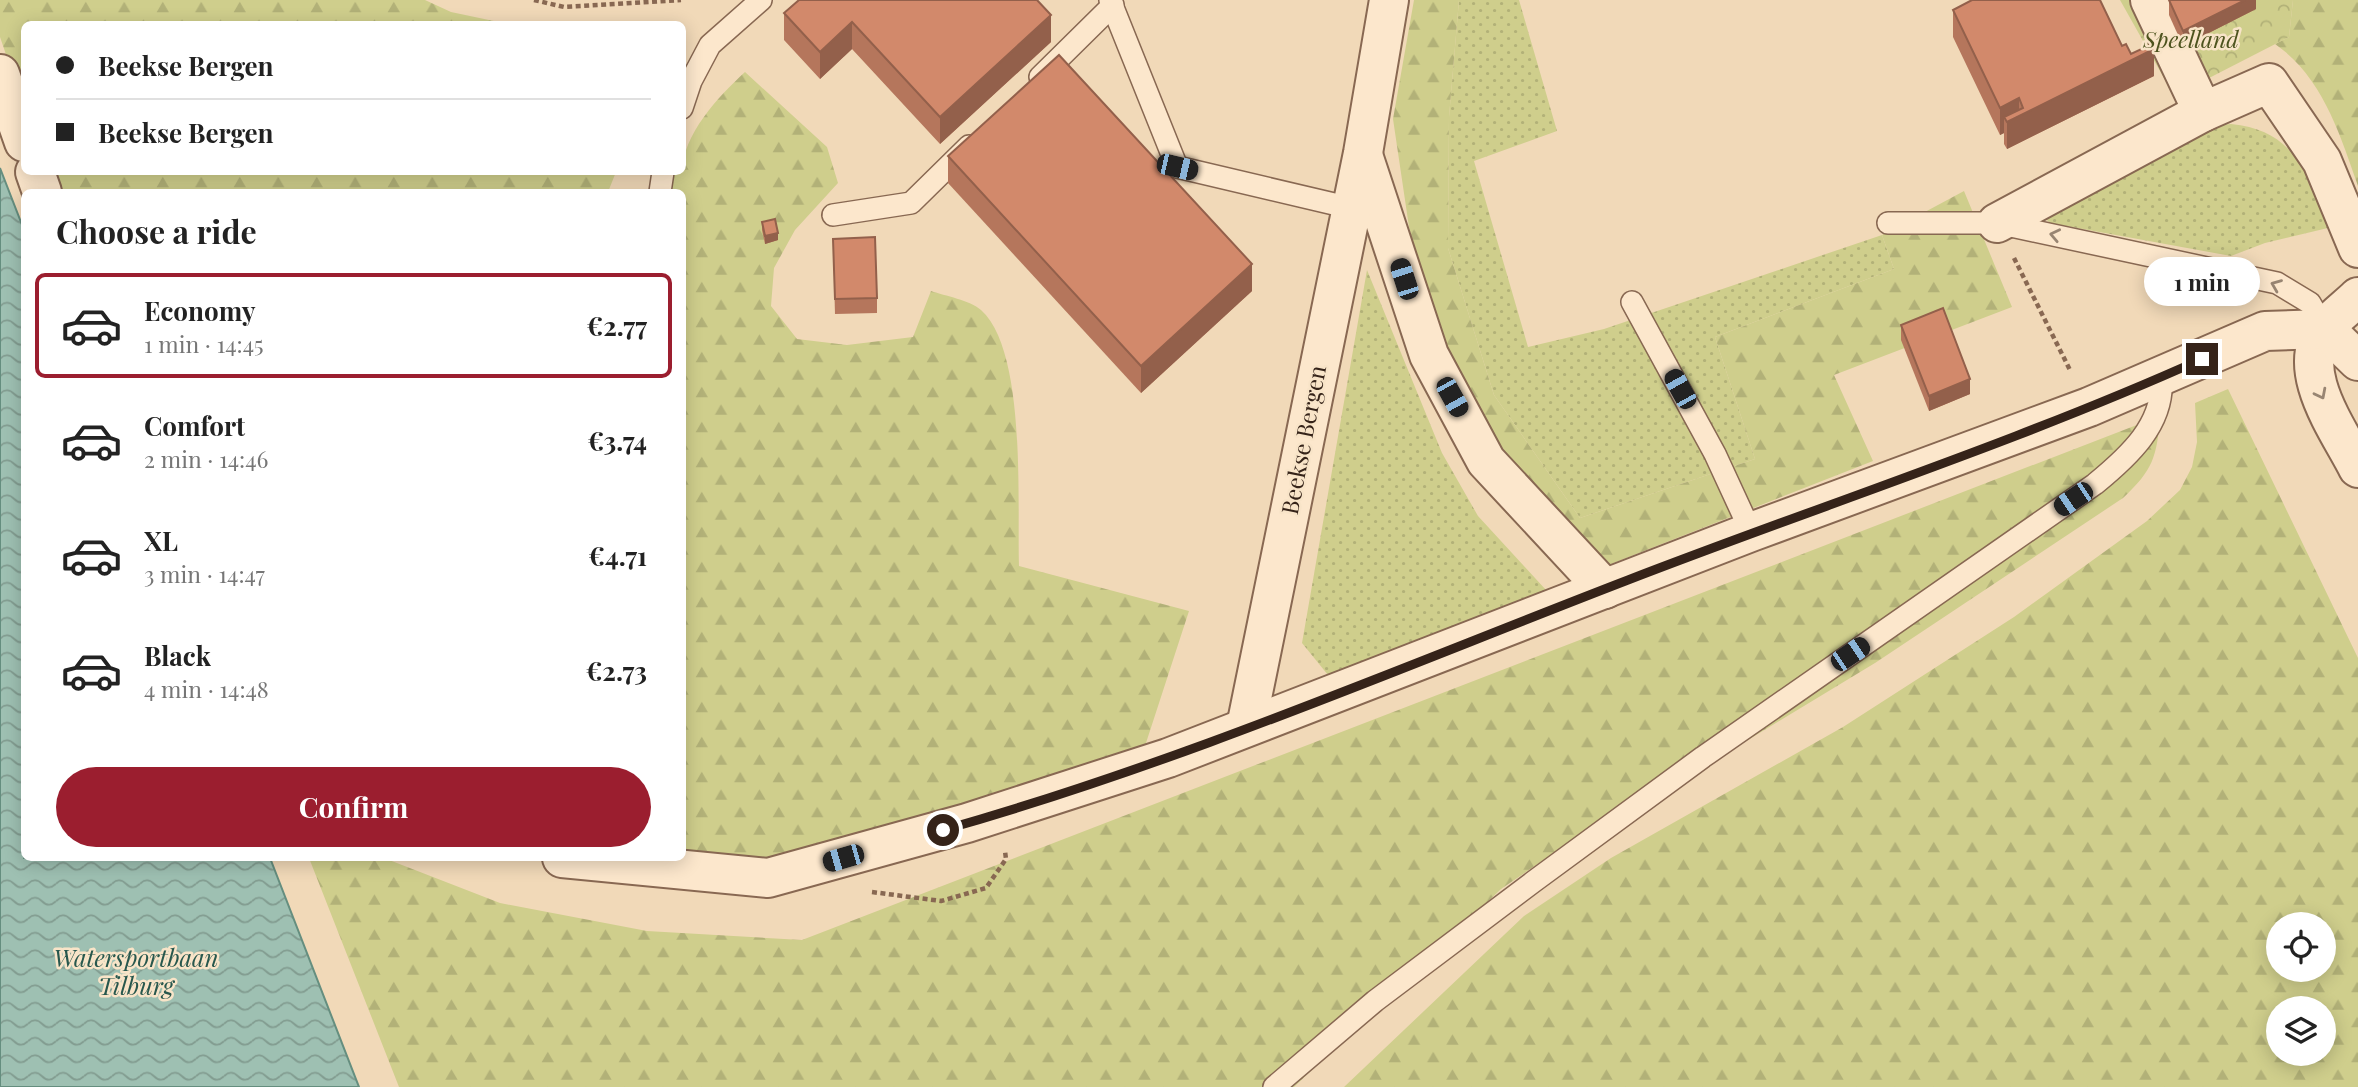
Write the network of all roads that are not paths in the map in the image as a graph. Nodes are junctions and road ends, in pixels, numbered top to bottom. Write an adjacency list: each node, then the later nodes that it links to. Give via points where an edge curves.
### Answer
1 (761, 0): 7 (lane, via 710,45)
2 (1390, 0): 11 (street, Beekse Bergen)
3 (2150, 0): 8 (street)
4 (1112, 2): 6 (lane); 12 (lane, via 1177,167)
5 (0, 74): 10 (street)
6 (1027, 90)
7 (686, 95)
8 (2203, 112): 15 (street); 16 (street, via 2269,83 2322,161)
9 (988, 127): 13 (lane, via 911,203)
10 (21, 134)
11 (1363, 153): 12 (street, Beekse Bergen); 24 (street, Beekse Bergen, via 1429,355 1486,461)
12 (1351, 208): 25 (street, Beekse Bergen)
13 (833, 215)
14 (1888, 223): 15 (lane)
15 (1997, 223): 19 (lane, one-way to 15, via 2310,303 2277,283)
16 (2358, 248)
17 (2358, 298): 19 (street)
18 (1632, 302): 23 (lane, via 1715,454)
19 (2325, 329): 20 (street); 21 (street, via 2264,331); 22 (street, one-way to 22, via 2315,353 2315,383)
20 (2358, 361)
21 (2161, 378): 23 (street); 27 (lane, via 2163,398 2149,426 2116,467 1533,882 1375,1001)
22 (2358, 468)
23 (1751, 533): 24 (street)
24 (1605, 589): 25 (street)
25 (1246, 727): 26 (street, via 1168,758 967,823 768,878)
26 (593, 861)
27 (1275, 1087)

